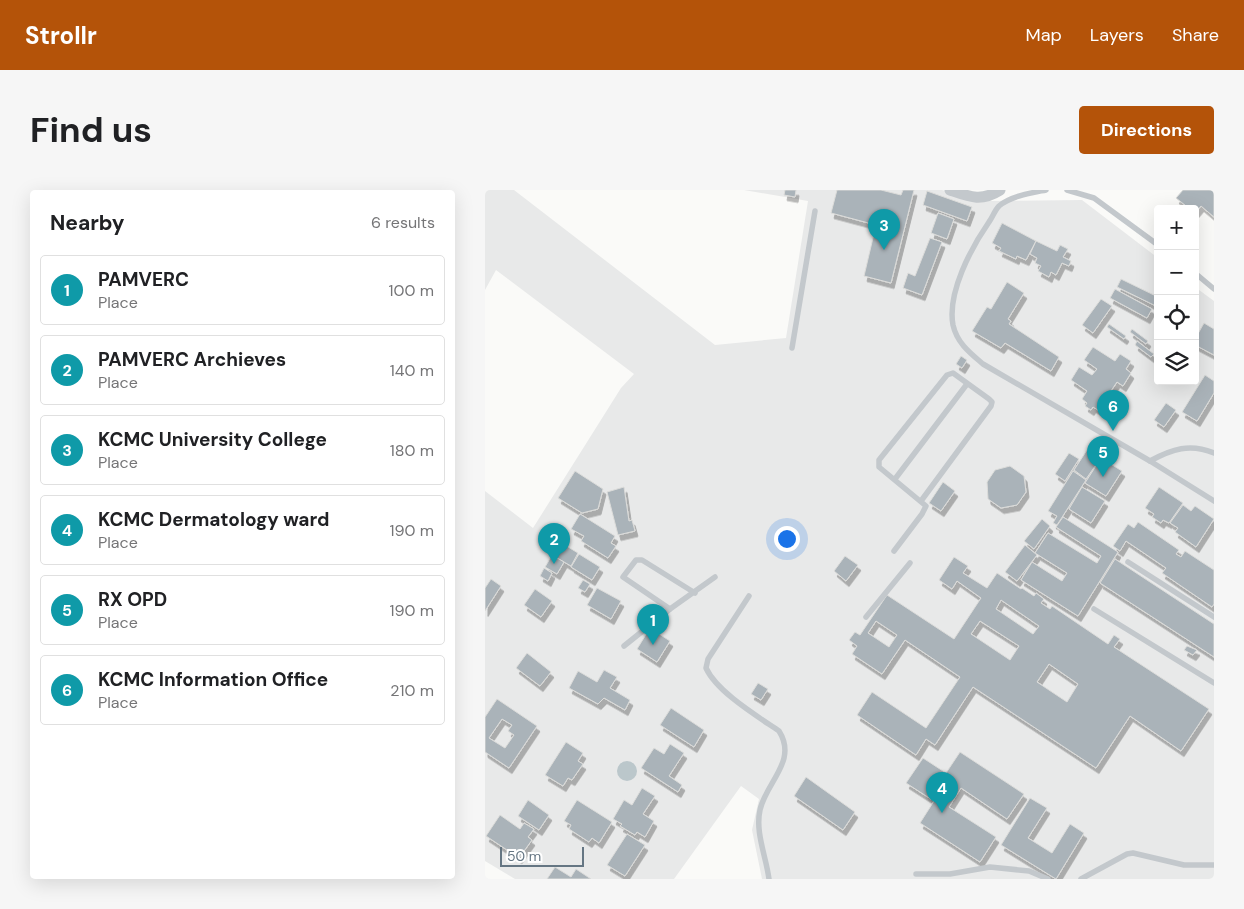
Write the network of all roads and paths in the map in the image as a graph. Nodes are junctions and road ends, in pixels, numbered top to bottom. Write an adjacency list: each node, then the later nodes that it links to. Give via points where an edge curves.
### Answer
1 (950, 190): 2 (street, via 978,198 990,197)
2 (1000, 190)
3 (1046, 190): 12 (lane, via 1025,194 999,206 976,242 961,274 953,326 963,346 983,364)
4 (1067, 190): 6 (lane, via 1094,198)
5 (815, 211): 9 (lane)
6 (1154, 242)
7 (1199, 276): 8 (lane)
8 (1214, 289)
9 (792, 348)
10 (967, 384): 13 (lane); 13 (lane, via 953,373 947,374 879,460 879,467); 14 (lane, via 989,399 991,406)
11 (1214, 452): 12 (lane, via 1194,447 1178,448)
12 (1150, 461): 15 (lane)
13 (895, 479): 14 (lane)
14 (921, 500): 16 (lane, via 926,506 922,514)
15 (1214, 501)
16 (894, 551)
17 (1128, 562): 25 (lane)
18 (910, 563): 24 (lane)
19 (715, 577): 20 (lane)
20 (695, 593): 22 (lane); 22 (lane, via 642,560 636,560 623,578)
21 (749, 596): 30 (lane, via 708,659 706,668 710,677 724,690 783,737 784,761 760,811 759,828)
22 (670, 609): 26 (lane)
23 (1094, 610): 27 (lane)
24 (866, 617)
25 (1214, 617)
26 (624, 646)
27 (1214, 683)
28 (1214, 865): 32 (lane, via 1185,865 1133,853)
29 (916, 874): 31 (lane, via 949,874 990,867 1029,871)
30 (769, 879)
31 (1048, 879)
32 (1081, 879)

